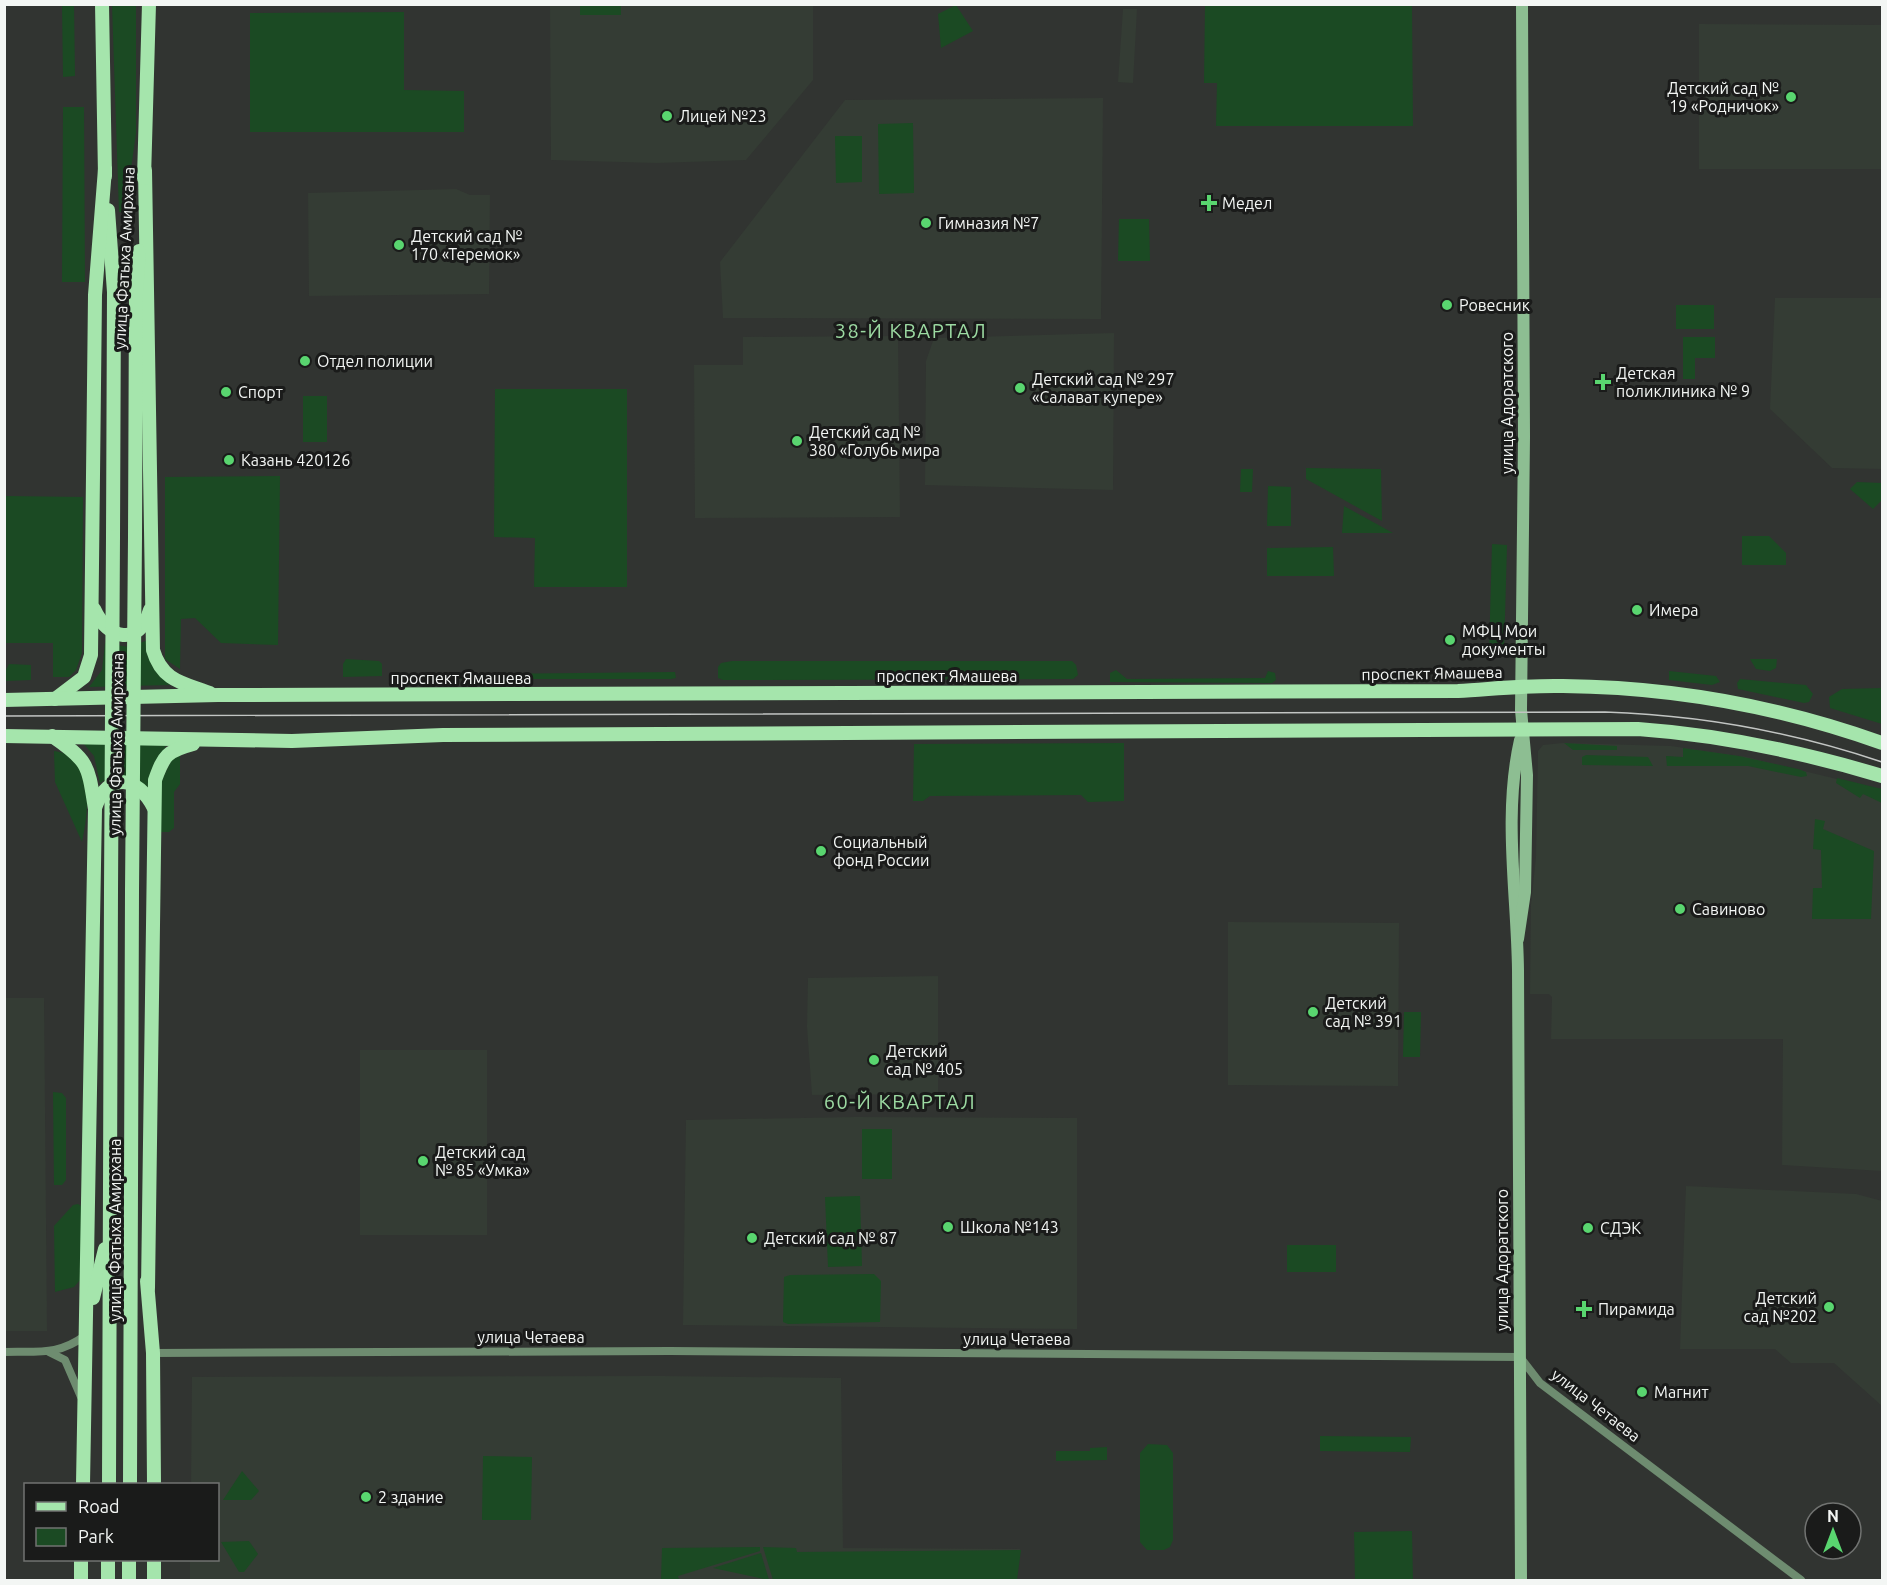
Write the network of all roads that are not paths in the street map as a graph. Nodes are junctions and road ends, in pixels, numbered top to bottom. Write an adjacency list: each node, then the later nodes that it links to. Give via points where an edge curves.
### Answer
1 (102, 4): 4 (main road, улица Фатыха Амирхана)
2 (149, 4): 5 (main road, улица Фатыха Амирхана)
3 (1522, 4): 8 (street, улица Адоратского)
4 (105, 169): 7 (main road, via 94,295); 21 (main road, улица Фатыха Амирхана, bridge, via 114,292)
5 (145, 170): 6 (main road); 20 (main road, улица Фатыха Амирхана, bridge, via 136,293)
6 (152, 605): 7 (main road, via 147,621 131,635 105,629); 9 (main road, via 153,650 158,666 171,678)
7 (93, 608): 10 (main road, via 89,667 84,677)
8 (1522, 687): 9 (main road, проспект Ямашева, via 1417,692); 12 (street, улица Адоратского); 16 (main road, проспект Ямашева, via 1619,688 1715,700 1816,722)
9 (218, 695): 10 (main road, проспект Ямашева)
10 (55, 699): 11 (main road, проспект Ямашева)
11 (4, 700)
12 (1522, 730): 15 (main road, via 443,735); 17 (main road, via 1680,732 1752,743); 27 (street, улица Адоратского, via 1512,775 1513,891 1518,939)
13 (4, 736): 14 (main road)
14 (52, 736): 15 (main road); 18 (main road, via 82,758 89,772)
15 (207, 740): 19 (main road, via 172,750 162,760 155,780)
16 (1882, 743)
17 (1882, 776)
18 (94, 808): 19 (main road, via 107,786 120,783 139,786); 23 (main road)
19 (155, 810): 22 (main road)
20 (131, 1181): 22 (main road); 31 (main road, улица Фатыха Амирхана)
21 (110, 1226): 23 (main road); 30 (main road, улица Фатыха Амирхана)
22 (148, 1288): 26 (main road)
23 (87, 1329): 24 (street, via 69,1348); 28 (main road)
24 (48, 1351): 25 (street); 28 (street, via 65,1360)
25 (4, 1352)
26 (153, 1353): 27 (street, улица Четаева, via 682,1351); 32 (main road)
27 (1520, 1357): 41 (street, улица Адоратского); 42 (street, улица Четаева, via 1540,1383)
28 (85, 1405): 29 (main road)
29 (83, 1483)
30 (109, 1483)
31 (130, 1483)
32 (154, 1483)
33 (81, 1561): 37 (main road)
34 (108, 1561): 38 (main road)
35 (129, 1561): 39 (main road)
36 (154, 1561): 40 (main road)
37 (81, 1581)
38 (108, 1581)
39 (129, 1581)
40 (154, 1581)
41 (1521, 1581)
42 (1801, 1581)

